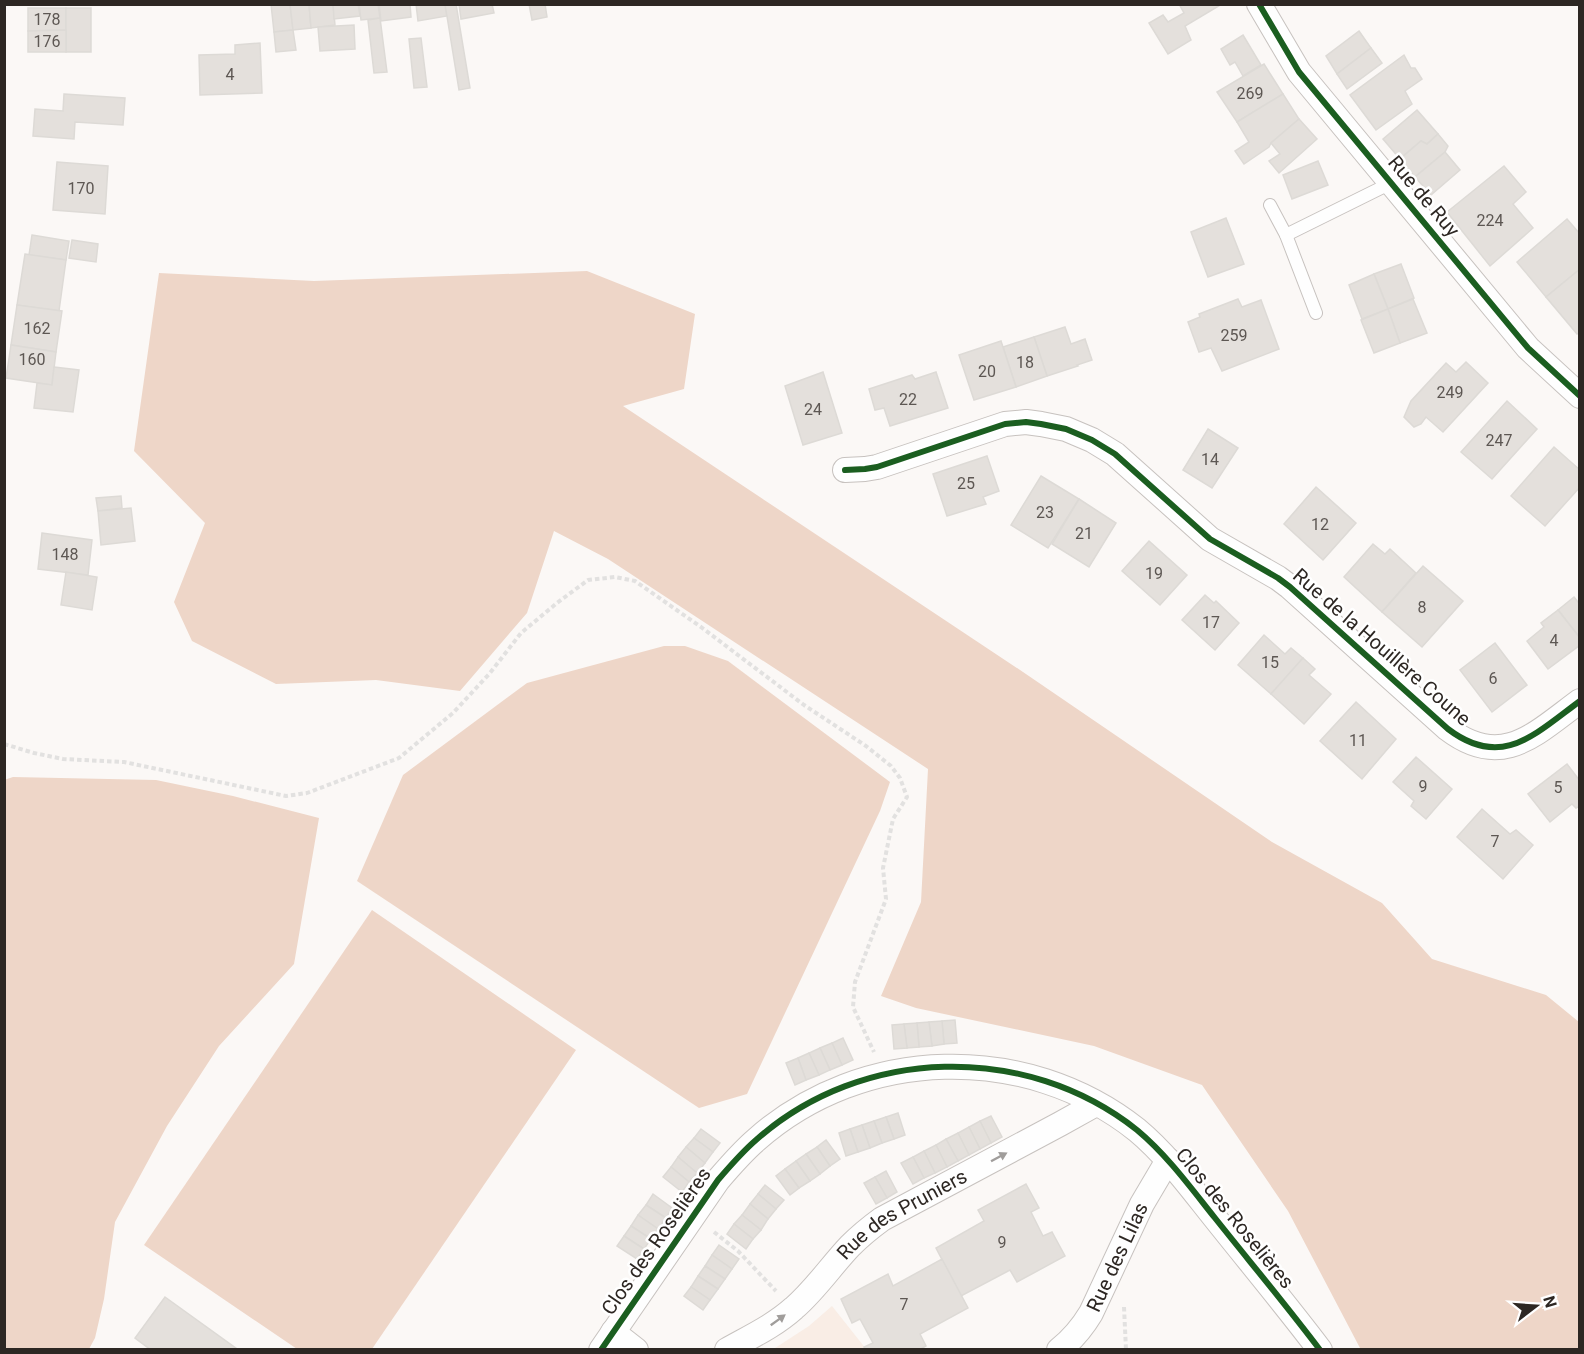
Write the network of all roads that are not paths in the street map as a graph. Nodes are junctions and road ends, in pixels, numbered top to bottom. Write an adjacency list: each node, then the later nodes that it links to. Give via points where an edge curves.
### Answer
1 (1259, 4): 2 (street, Rue de Ruy, via 1299,72)
2 (1391, 183): 4 (lane); 6 (street, Rue de Ruy, via 1528,348)
3 (1270, 205): 4 (lane)
4 (1286, 235): 5 (lane)
5 (1316, 313)
6 (1580, 396)
7 (845, 470): 8 (street, Rue de la Houillère Coune, via 878,466 1005,424 1026,422 1066,429 1115,454 1210,539 1290,587 1461,739 1487,747 1514,745 1538,733)
8 (1580, 701)
9 (1096, 1104): 10 (street, Clos des Roselières, via 1138,1131); 11 (street, Clos des Roselières, via 1056,1085 1015,1073 951,1066 885,1074 831,1092 793,1112 732,1163); 13 (street, Rue des Pruniers, one-way to 9, via 794,1309 850,1246 882,1219)
10 (1168, 1160): 14 (street, Rue des Lilas, via 1142,1204 1091,1313); 15 (street, Clos des Roselières)
11 (607, 1341): 12 (street)
12 (636, 1350)
13 (727, 1350)
14 (1059, 1350)
15 (1320, 1350)

